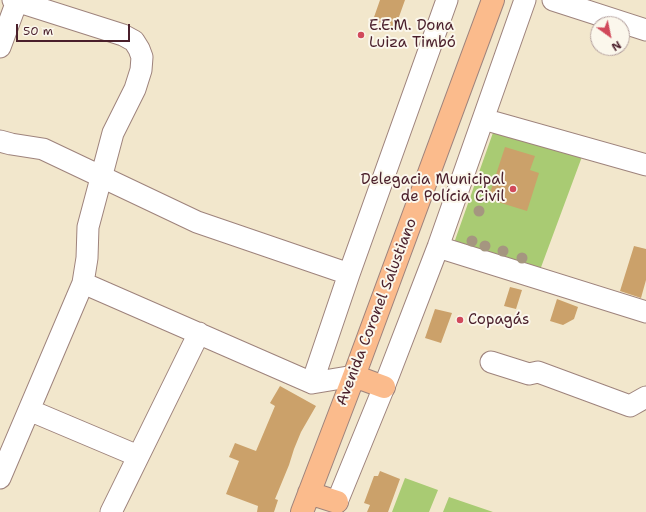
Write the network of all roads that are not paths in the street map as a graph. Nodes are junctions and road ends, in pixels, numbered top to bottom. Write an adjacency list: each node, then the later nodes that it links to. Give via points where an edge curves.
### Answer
1 (447, 0): 13 (street)
2 (493, 0): 18 (main road, Avenida Coronel Salustiano)
3 (525, 0): 8 (street)
4 (553, 0): 6 (street)
5 (15, 1): 7 (street); 11 (street, via 123,35 134,41 139,49 142,57 141,70 135,89 113,133)
6 (646, 30)
7 (0, 47)
8 (483, 119): 10 (street); 12 (street)
9 (0, 141): 11 (street, via 43,149)
10 (646, 165)
11 (102, 176): 13 (street, via 197,222); 14 (street, via 88,227 88,258)
12 (438, 247): 15 (street); 20 (street)
13 (349, 274): 19 (street)
14 (83, 283): 16 (street); 22 (street)
15 (646, 310)
16 (199, 333): 19 (street); 23 (street)
17 (491, 362): 21 (street, via 529,374 538,372 630,406)
18 (354, 376): 19 (street); 20 (main road); 26 (main road, Avenida Coronel Salustiano)
19 (312, 383)
20 (384, 387): 25 (street)
21 (646, 397)
22 (29, 410): 23 (street); 24 (street)
23 (138, 456): 27 (street)
24 (0, 478)
25 (337, 502): 26 (main road)
26 (306, 503)
27 (117, 509)

